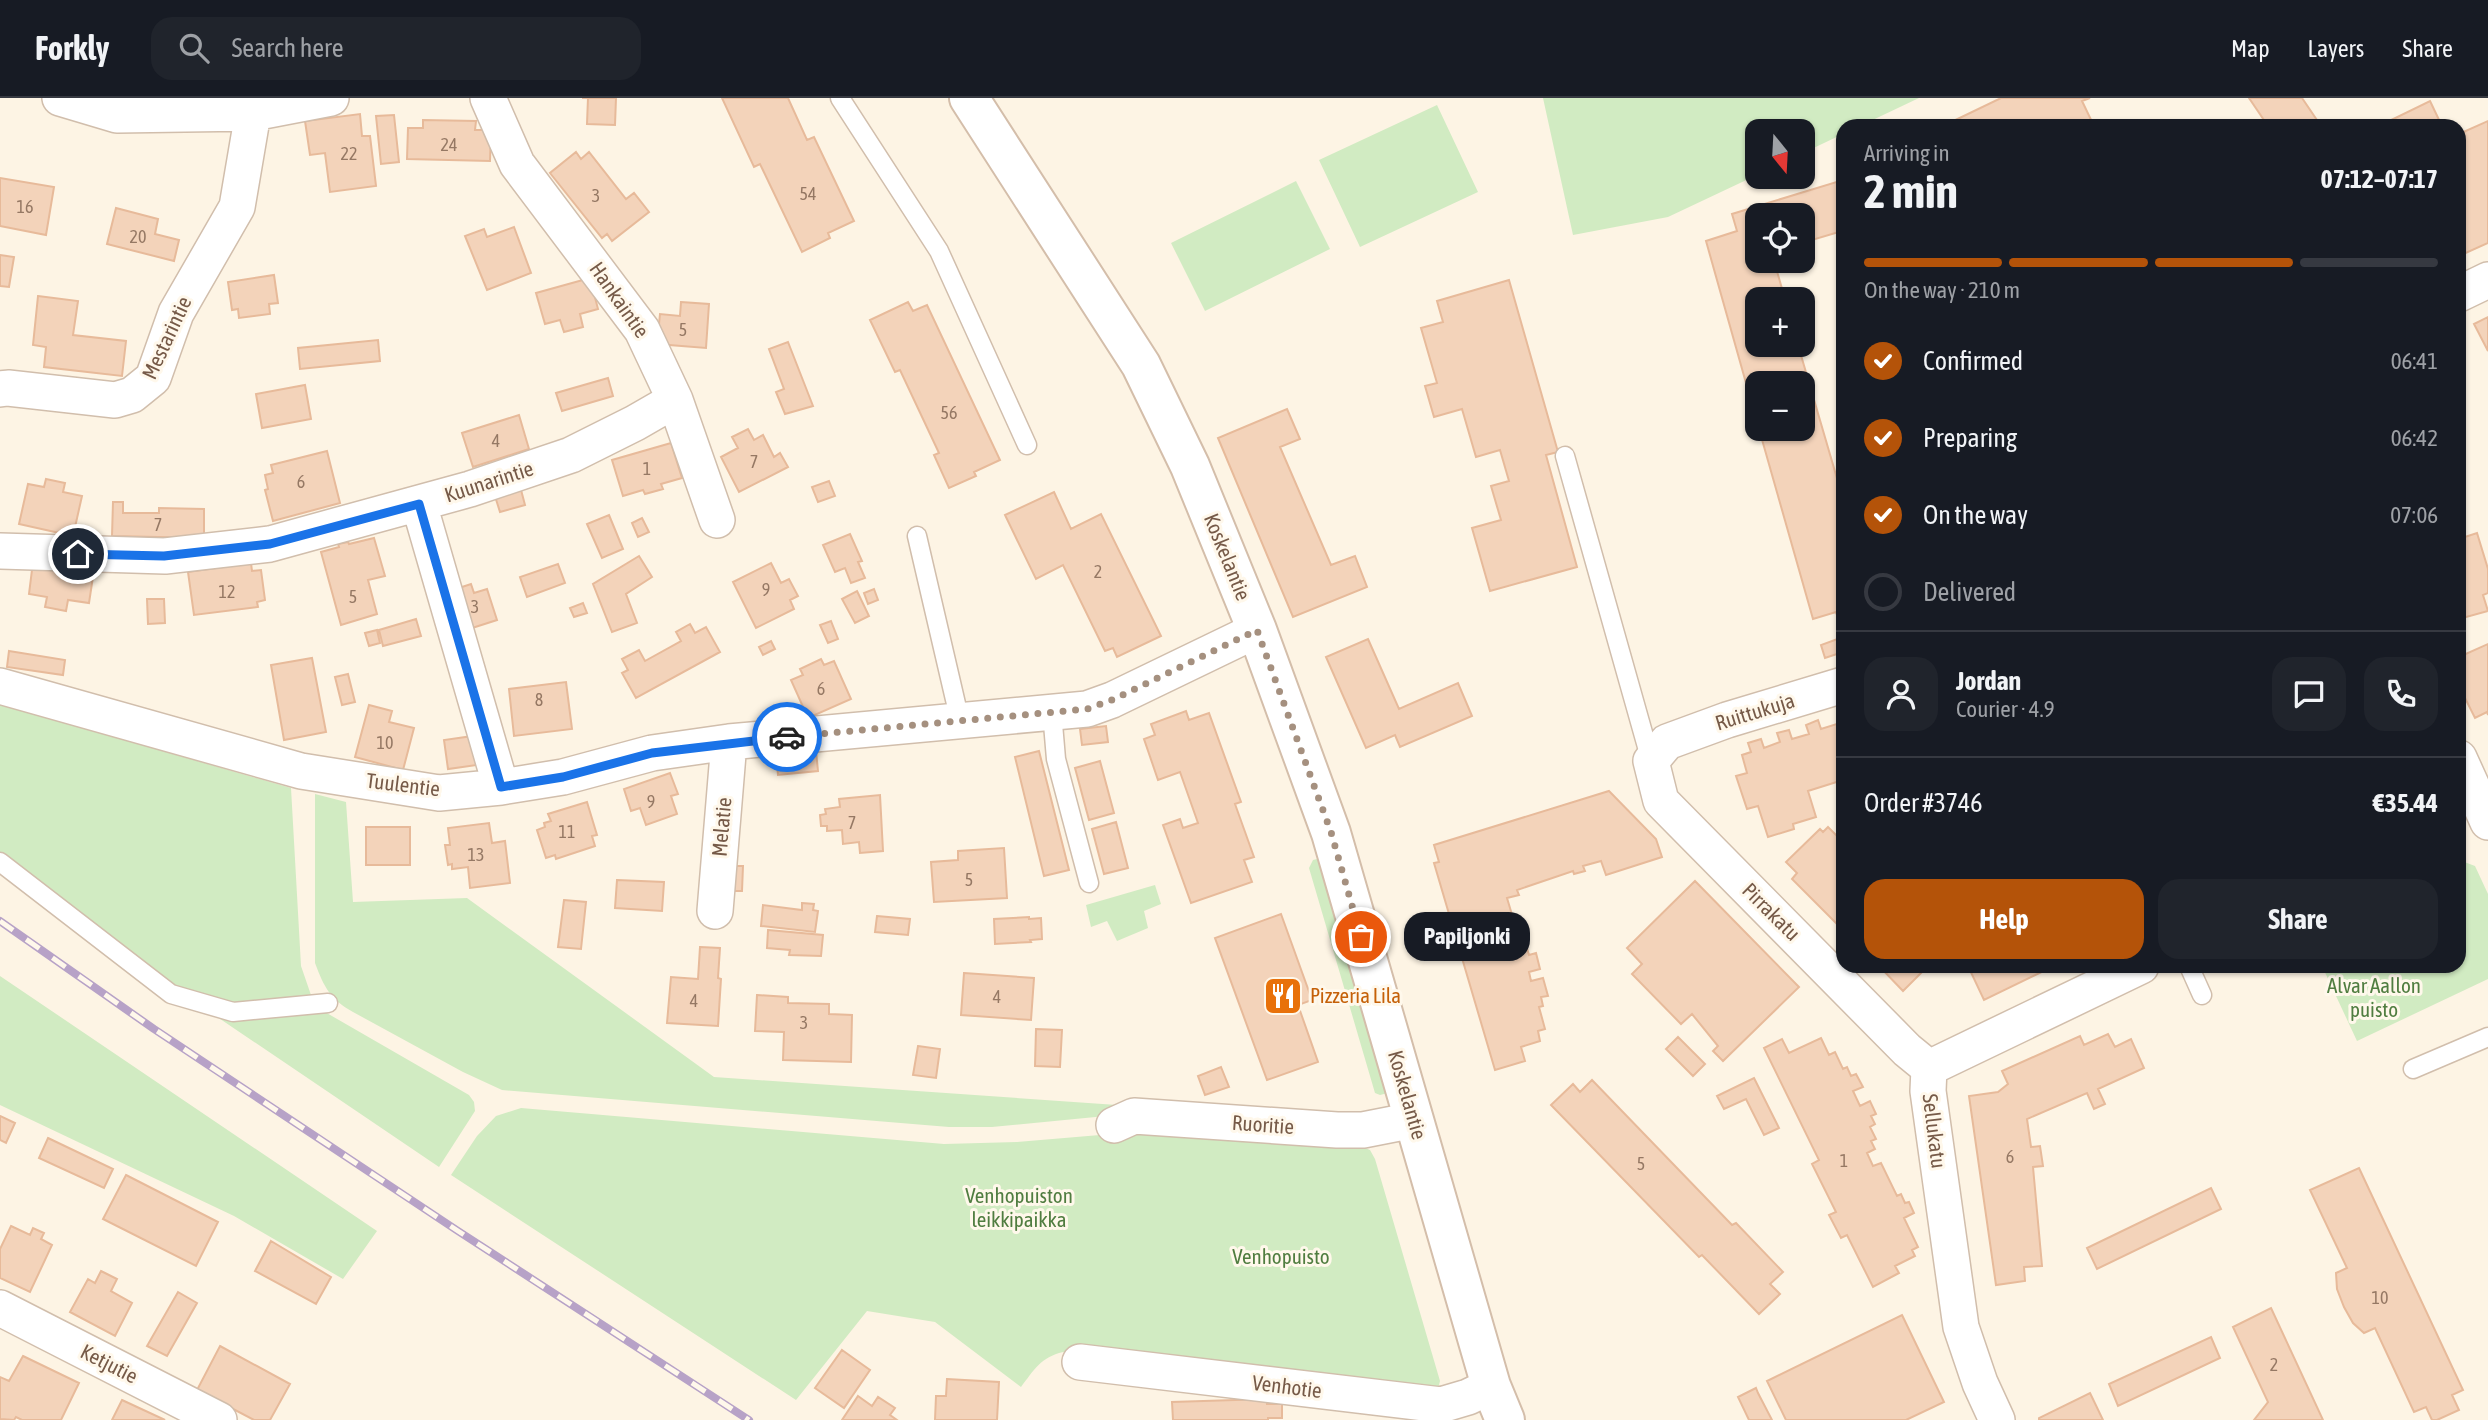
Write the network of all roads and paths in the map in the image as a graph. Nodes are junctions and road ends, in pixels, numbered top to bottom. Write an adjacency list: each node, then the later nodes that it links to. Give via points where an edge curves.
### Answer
1 (60, 98): 6 (street, via 117,115)
2 (331, 98): 6 (street)
3 (488, 98): 10 (street, Hankaintie, via 517,164 642,330)
4 (840, 98): 11 (lane, via 939,251)
5 (969, 98): 17 (main road, Koskelantie, via 1141,365 1190,466)
6 (253, 113): 9 (street, Mestarintie, via 237,207 176,313 153,378 145,387 116,400)
7 (2488, 281): 8 (street)
8 (2466, 291)
9 (0, 389)
10 (675, 400): 13 (street, Kuunarintie, via 571,455); 14 (street, Hankaintie)
11 (1027, 445)
12 (1566, 456): 23 (lane)
13 (419, 504): 16 (street, Kuunarintie, via 270,544 164,556); 25 (street)
14 (717, 520)
15 (917, 536): 21 (lane)
16 (0, 551)
17 (1257, 630): 20 (street, Tuulentie, via 1112,700 1087,709); 37 (main road, Koskelantie, via 1331,832)
18 (0, 686): 25 (street, Tuulentie, via 301,771 439,793)
19 (1836, 687): 23 (street, Ruittukuja, via 1727,720)
20 (1052, 712): 21 (street, Tuulentie); 28 (lane, via 1056,759)
21 (960, 720): 22 (street, Tuulentie)
22 (729, 742): 25 (street, Tuulentie, via 652,753 563,777); 29 (street, Melatie)
23 (1659, 751): 35 (street, Pirrakatu, via 1661,801)
24 (2466, 777): 26 (street)
25 (501, 787)
26 (2479, 813)
27 (0, 862): 33 (lane, via 171,994 233,1012)
28 (1089, 883)
29 (715, 911)
30 (2126, 973): 35 (street, Sellukatu)
31 (2192, 973): 32 (lane)
32 (2202, 995)
33 (328, 1003)
34 (2488, 1037): 36 (lane)
35 (1929, 1068): 43 (street, Sellukatu, via 1928,1091 1961,1327)
36 (2413, 1069)
37 (1414, 1120): 38 (street, Ruoritie, via 1363,1130 1134,1116); 41 (main road, Koskelantie)
38 (1114, 1125)
39 (0, 1308): 42 (street, Ketjutie)
40 (1080, 1362): 41 (street, Venhotie, via 1441,1405 1468,1397)
41 (1498, 1403)
42 (219, 1420)
43 (1997, 1420)

